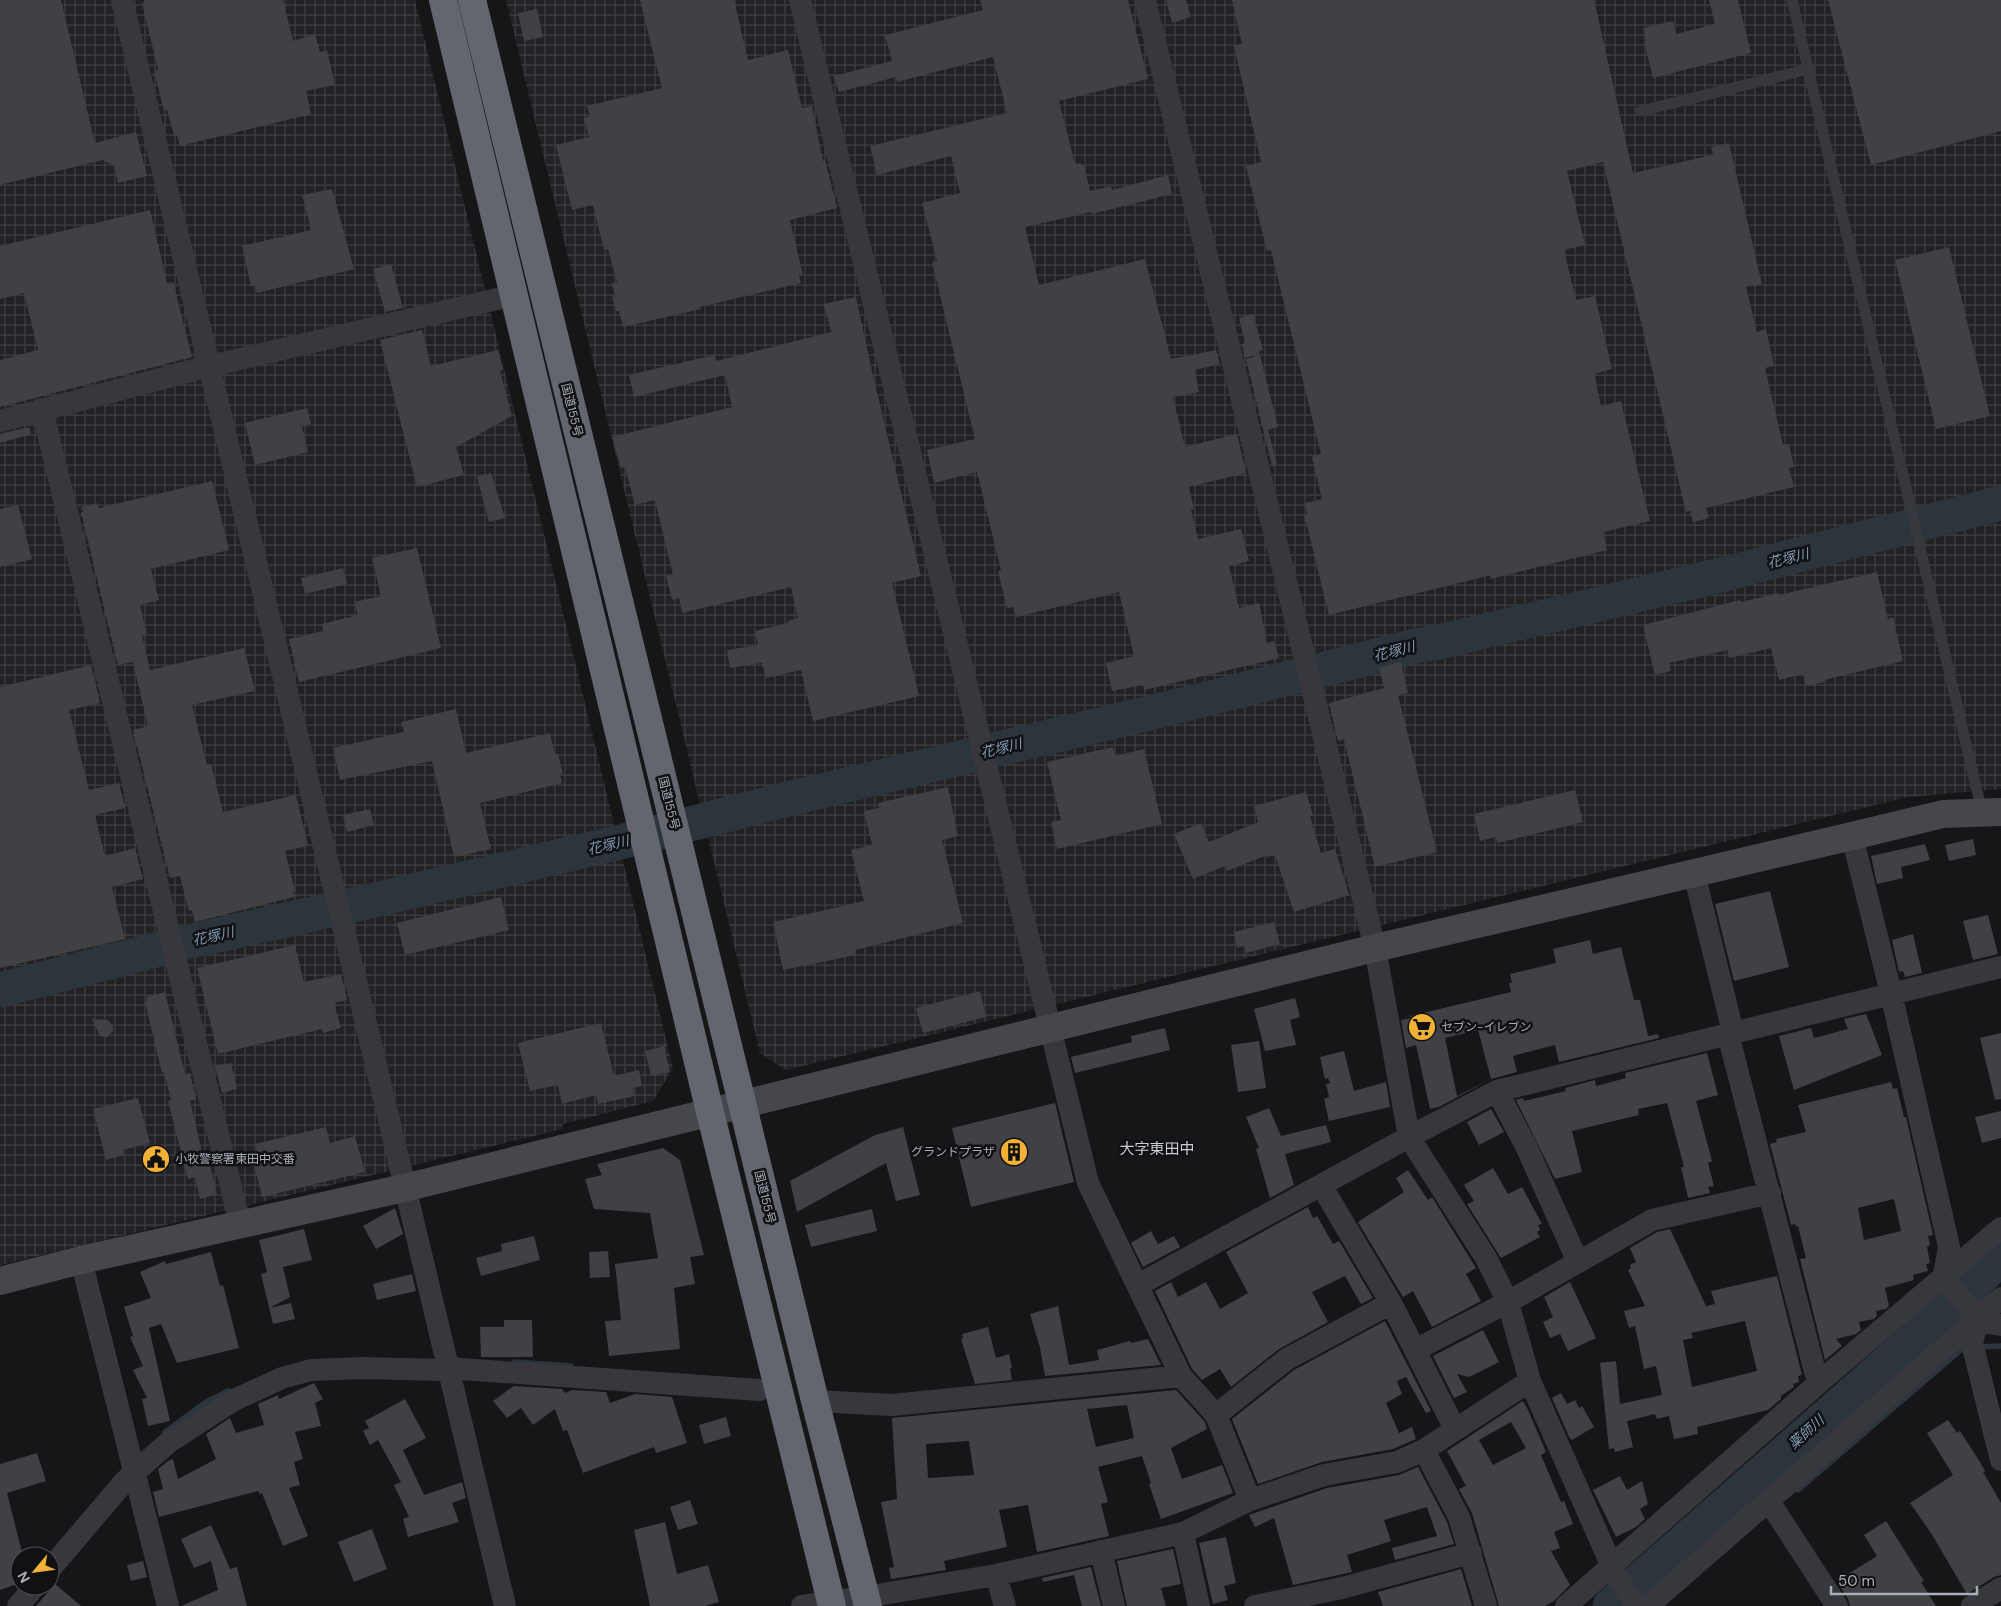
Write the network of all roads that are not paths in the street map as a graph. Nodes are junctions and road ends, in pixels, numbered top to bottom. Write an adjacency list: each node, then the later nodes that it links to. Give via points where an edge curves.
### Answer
1 (122, 0): 10 (street)
2 (442, 0): 9 (highway)
3 (472, 0): 22 (highway, 国道155号)
4 (800, 0): 19 (street)
5 (1145, 0): 16 (street)
6 (1792, 0): 7 (lane)
7 (1808, 69): 8 (lane); 13 (lane)
8 (1642, 111)
9 (514, 295): 10 (street); 23 (highway)
10 (210, 366): 11 (street); 26 (street)
11 (42, 409): 12 (street); 28 (street)
12 (0, 421)
13 (1992, 812): 14 (street, via 1944,814)
14 (1852, 836): 15 (street); 18 (street)
15 (1694, 873): 16 (street); 20 (street)
16 (1375, 948): 19 (street); 24 (street)
17 (2001, 967): 18 (street)
18 (1891, 993): 20 (street); 32 (street, via 1949,1247)
19 (1049, 1028): 22 (street); 34 (street, via 1088,1183)
20 (1731, 1033): 21 (street); 27 (street)
21 (1497, 1091): 24 (street); 31 (street, via 1526,1146)
22 (743, 1104): 23 (street); 46 (highway, 国道155号)
23 (710, 1112): 26 (street); 64 (highway)
24 (1409, 1137): 25 (street); 36 (street, via 1486,1258)
25 (1321, 1185): 34 (street); 37 (street)
26 (404, 1188): 28 (street); 41 (street)
27 (1770, 1193): 31 (street, via 1652,1220); 43 (street, via 1815,1372)
28 (240, 1224): 30 (street)
29 (2001, 1228): 32 (street)
30 (81, 1260): 33 (street); 51 (street)
31 (1578, 1262): 36 (street)
32 (1945, 1278): 38 (street); 43 (street)
33 (0, 1281)
34 (1138, 1285): 42 (street)
35 (2001, 1298): 38 (street)
36 (1508, 1302): 40 (street); 44 (street)
37 (1390, 1303): 40 (street); 47 (street, via 1287,1359)
38 (1975, 1317): 39 (street); 50 (street, via 1972,1343); 53 (street)
39 (2001, 1325)
40 (1416, 1350): 48 (street)
41 (448, 1368): 45 (street); 51 (street, via 331,1368 282,1378 234,1400 194,1424); 67 (street)
42 (1181, 1376): 46 (street, via 892,1405); 47 (street)
43 (1822, 1380): 58 (street)
44 (1530, 1381): 48 (street); 58 (street)
45 (759, 1390)
46 (815, 1401): 63 (highway, 国道155号)
47 (1216, 1415): 52 (street)
48 (1455, 1429): 49 (street)
49 (1424, 1450): 52 (street, via 1397,1462 1324,1475); 56 (street, via 1459,1517)
50 (2001, 1460)
51 (134, 1472): 57 (street); 66 (street)
52 (1250, 1500): 54 (street)
53 (1768, 1500): 76 (street); 77 (street)
54 (1183, 1533): 55 (street); 71 (street)
55 (1101, 1551): 59 (street); 70 (street)
56 (1471, 1553): 62 (street); 73 (street)
57 (60, 1557)
58 (1613, 1568): 74 (street); 75 (street)
59 (996, 1575): 63 (street); 69 (street)
60 (2001, 1588): 78 (street)
61 (26, 1596): 65 (street)
62 (1345, 1597): 72 (street)
63 (867, 1602): 64 (street)
64 (832, 1604): 68 (street)
65 (18, 1606)
66 (168, 1606)
67 (505, 1606)
68 (802, 1606)
69 (1005, 1606)
70 (1114, 1606)
71 (1199, 1606)
72 (1255, 1606)
73 (1486, 1606)
74 (1566, 1606)
75 (1636, 1606)
76 (1648, 1606)
77 (1837, 1606)
78 (1972, 1606)

